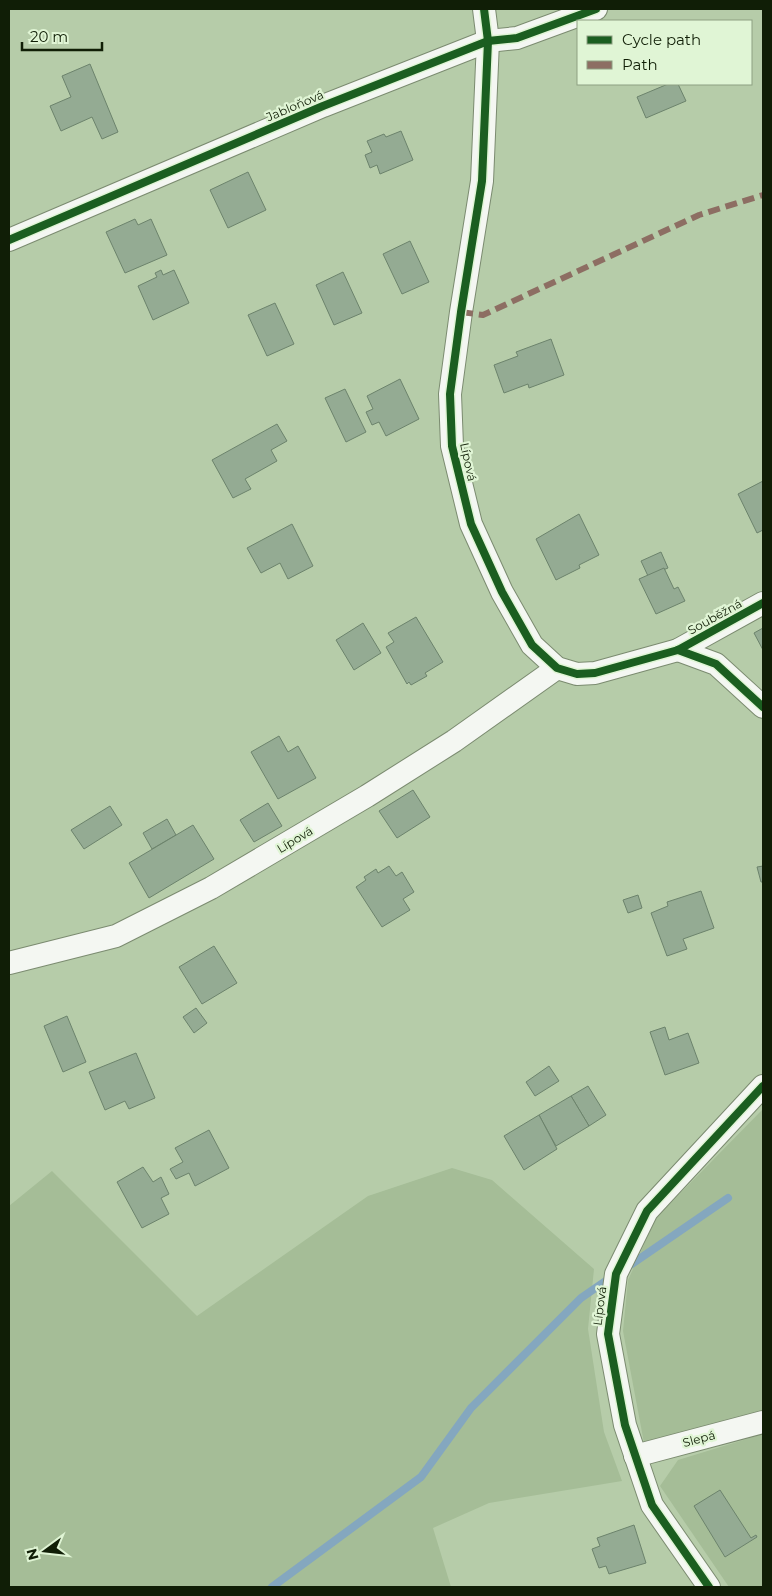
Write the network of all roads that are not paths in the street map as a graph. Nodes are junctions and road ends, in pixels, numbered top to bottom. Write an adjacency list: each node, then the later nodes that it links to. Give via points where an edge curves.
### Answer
1 (484, 9): 3 (street, Lípová)
2 (596, 9): 3 (street, Jabloňová, via 517,38)
3 (488, 41): 4 (street, Jabloňová, via 323,106); 7 (street, Lípová, via 482,181 450,394 452,446 471,524 502,592 532,645)
4 (9, 240)
5 (763, 603): 6 (street, Souběžná)
6 (678, 650): 7 (street, Lípová, via 595,673 577,674); 8 (street, via 716,664)
7 (557, 668): 9 (street, Lípová, via 399,776 211,888 116,936)
8 (763, 707)
9 (9, 963)
10 (763, 1086): 12 (street, Lípová, via 647,1211 616,1274 608,1334 626,1425)
11 (763, 1422): 12 (street, Slepá)
12 (636, 1456): 13 (street, Lípová, via 652,1505)
13 (709, 1587)

